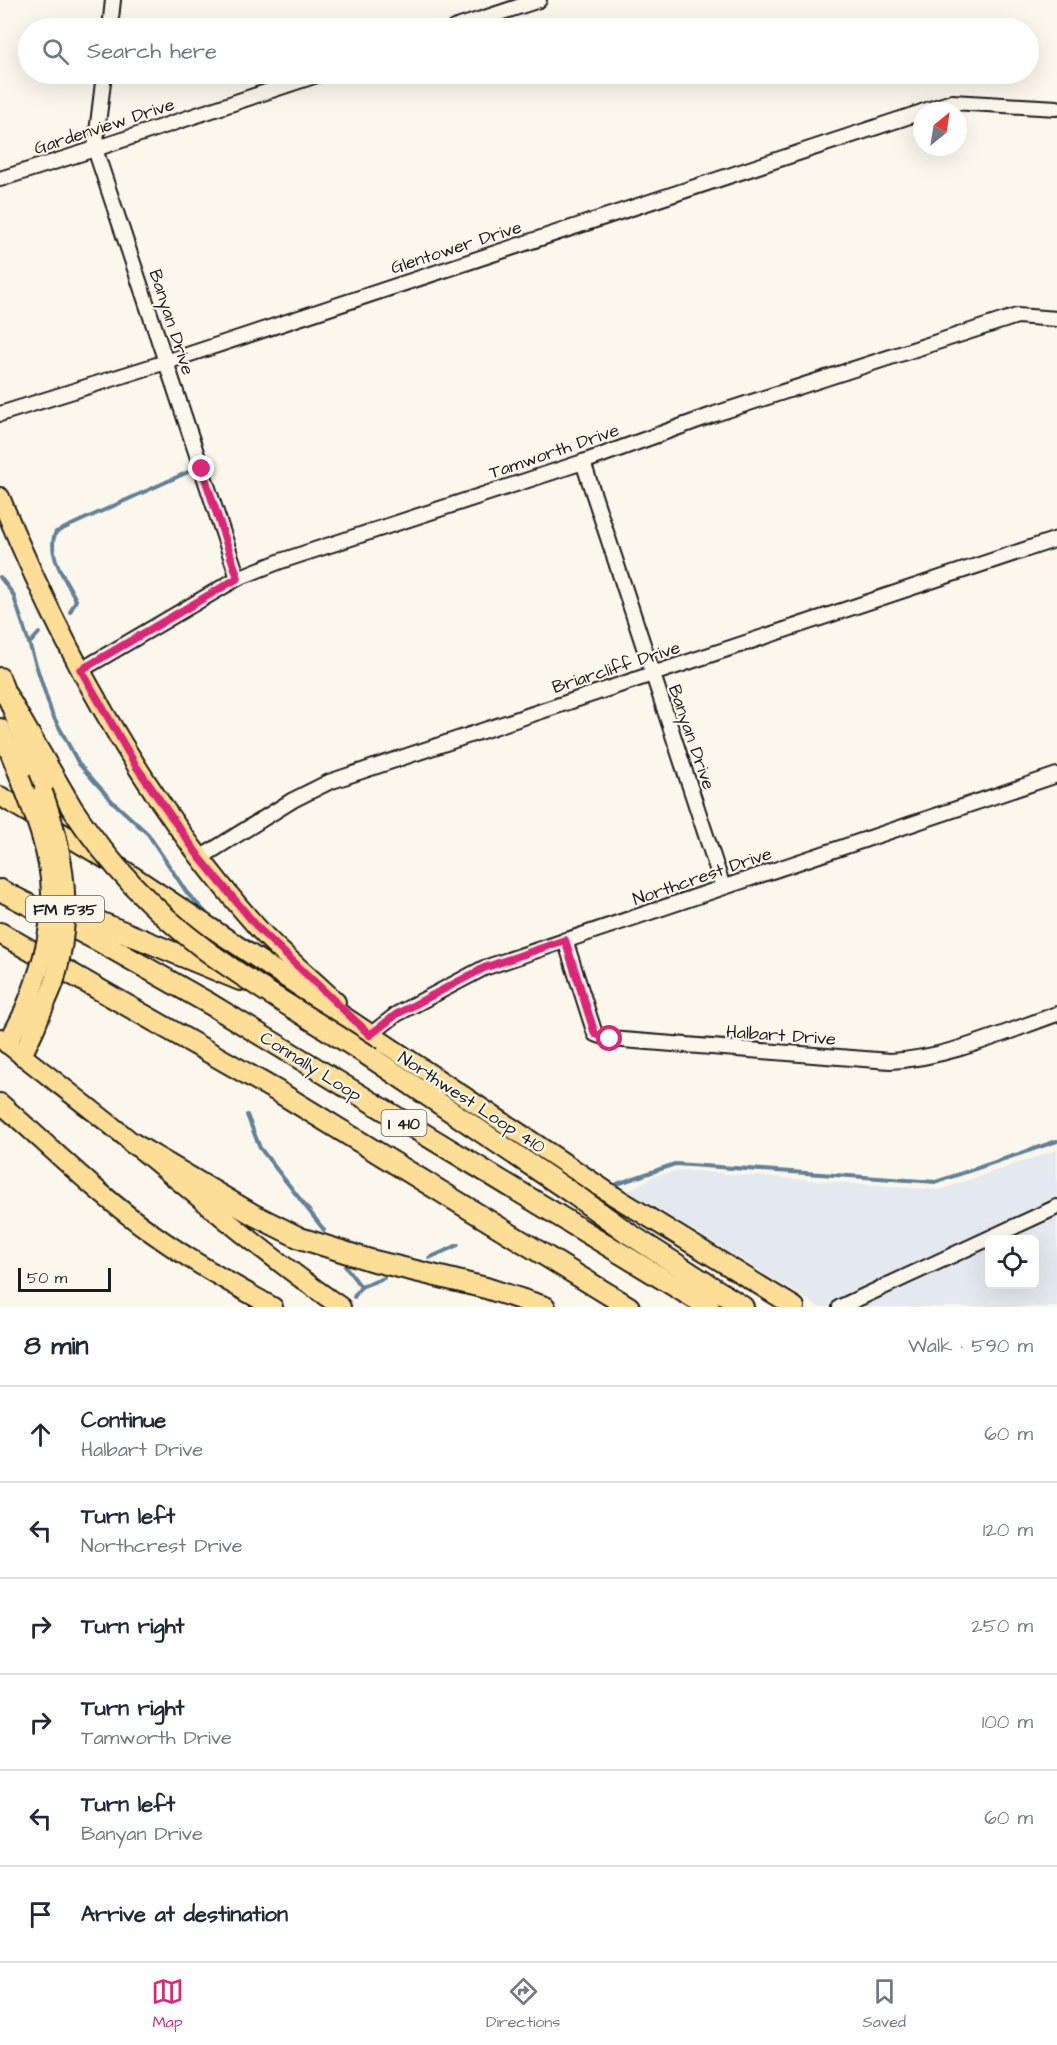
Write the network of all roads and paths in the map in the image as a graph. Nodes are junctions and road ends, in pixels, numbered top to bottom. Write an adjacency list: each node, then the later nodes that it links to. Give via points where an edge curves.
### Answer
1 (113, 0): 3 (street)
2 (539, 0): 4 (street)
3 (111, 18)
4 (484, 18)
5 (103, 84): 10 (street, Banyan Drive)
6 (290, 84): 10 (street, Gardenview Drive)
7 (967, 103): 8 (street, Glentower Drive)
8 (1057, 108)
9 (913, 114): 13 (street, Glentower Drive)
10 (95, 149): 11 (street, Gardenview Drive); 13 (street, Banyan Drive)
11 (0, 178)
12 (1057, 319): 15 (street, Tamworth Drive, via 1017,316 715,414)
13 (166, 362): 14 (street, Glentower Drive); 18 (street, Banyan Drive)
14 (0, 414)
15 (583, 462): 18 (street, Tamworth Drive); 20 (street, Banyan Drive)
16 (0, 497): 19 (main road)
17 (1057, 540): 20 (street, Briarcliff Drive)
18 (238, 578): 19 (street, Tamworth Drive)
19 (81, 670): 26 (main road, via 136,766)
20 (652, 674): 26 (street, Briarcliff Drive, via 329,782); 28 (street, Banyan Drive)
21 (0, 677): 22 (main road, FM 1535)
22 (8, 696): 33 (main road, FM 1535, bridge, via 56,828 66,895 63,939 53,984); 45 (highway, bridge, via 72,808 107,857 195,942)
23 (0, 728): 33 (main road, FM 1535, bridge, via 40,834 51,893 47,933)
24 (1057, 777): 28 (street, Northcrest Drive)
25 (0, 796): 34 (main road, Northwest Loop 410, via 124,870)
26 (200, 858): 34 (main road, via 259,929)
27 (0, 881): 34 (highway)
28 (723, 887): 31 (street, Northcrest Drive)
29 (0, 890): 44 (highway, Connally Loop / I 410, via 210,1004)
30 (0, 933): 43 (highway, I 410, via 277,1091)
31 (565, 940): 32 (street, Halbart Drive, via 595,1034 610,1039 908,1060 944,1053); 34 (street, Northcrest Drive, via 484,968 397,1014)
32 (1057, 1014)
33 (28, 1022): 35 (main road, FM 1535); 36 (main road, FM 1535)
34 (370, 1035): 46 (main road, Northwest Loop 410, via 614,1196)
35 (4, 1041): 36 (main road)
36 (22, 1056): 38 (main road)
37 (0, 1103): 40 (main road, via 152,1233)
38 (132, 1143): 41 (main road, via 270,1256); 42 (highway, via 300,1238)
39 (1057, 1207): 47 (street)
40 (273, 1307)
41 (341, 1307)
42 (544, 1307)
43 (629, 1307)
44 (709, 1307)
45 (743, 1307)
46 (795, 1307)
47 (840, 1307)

